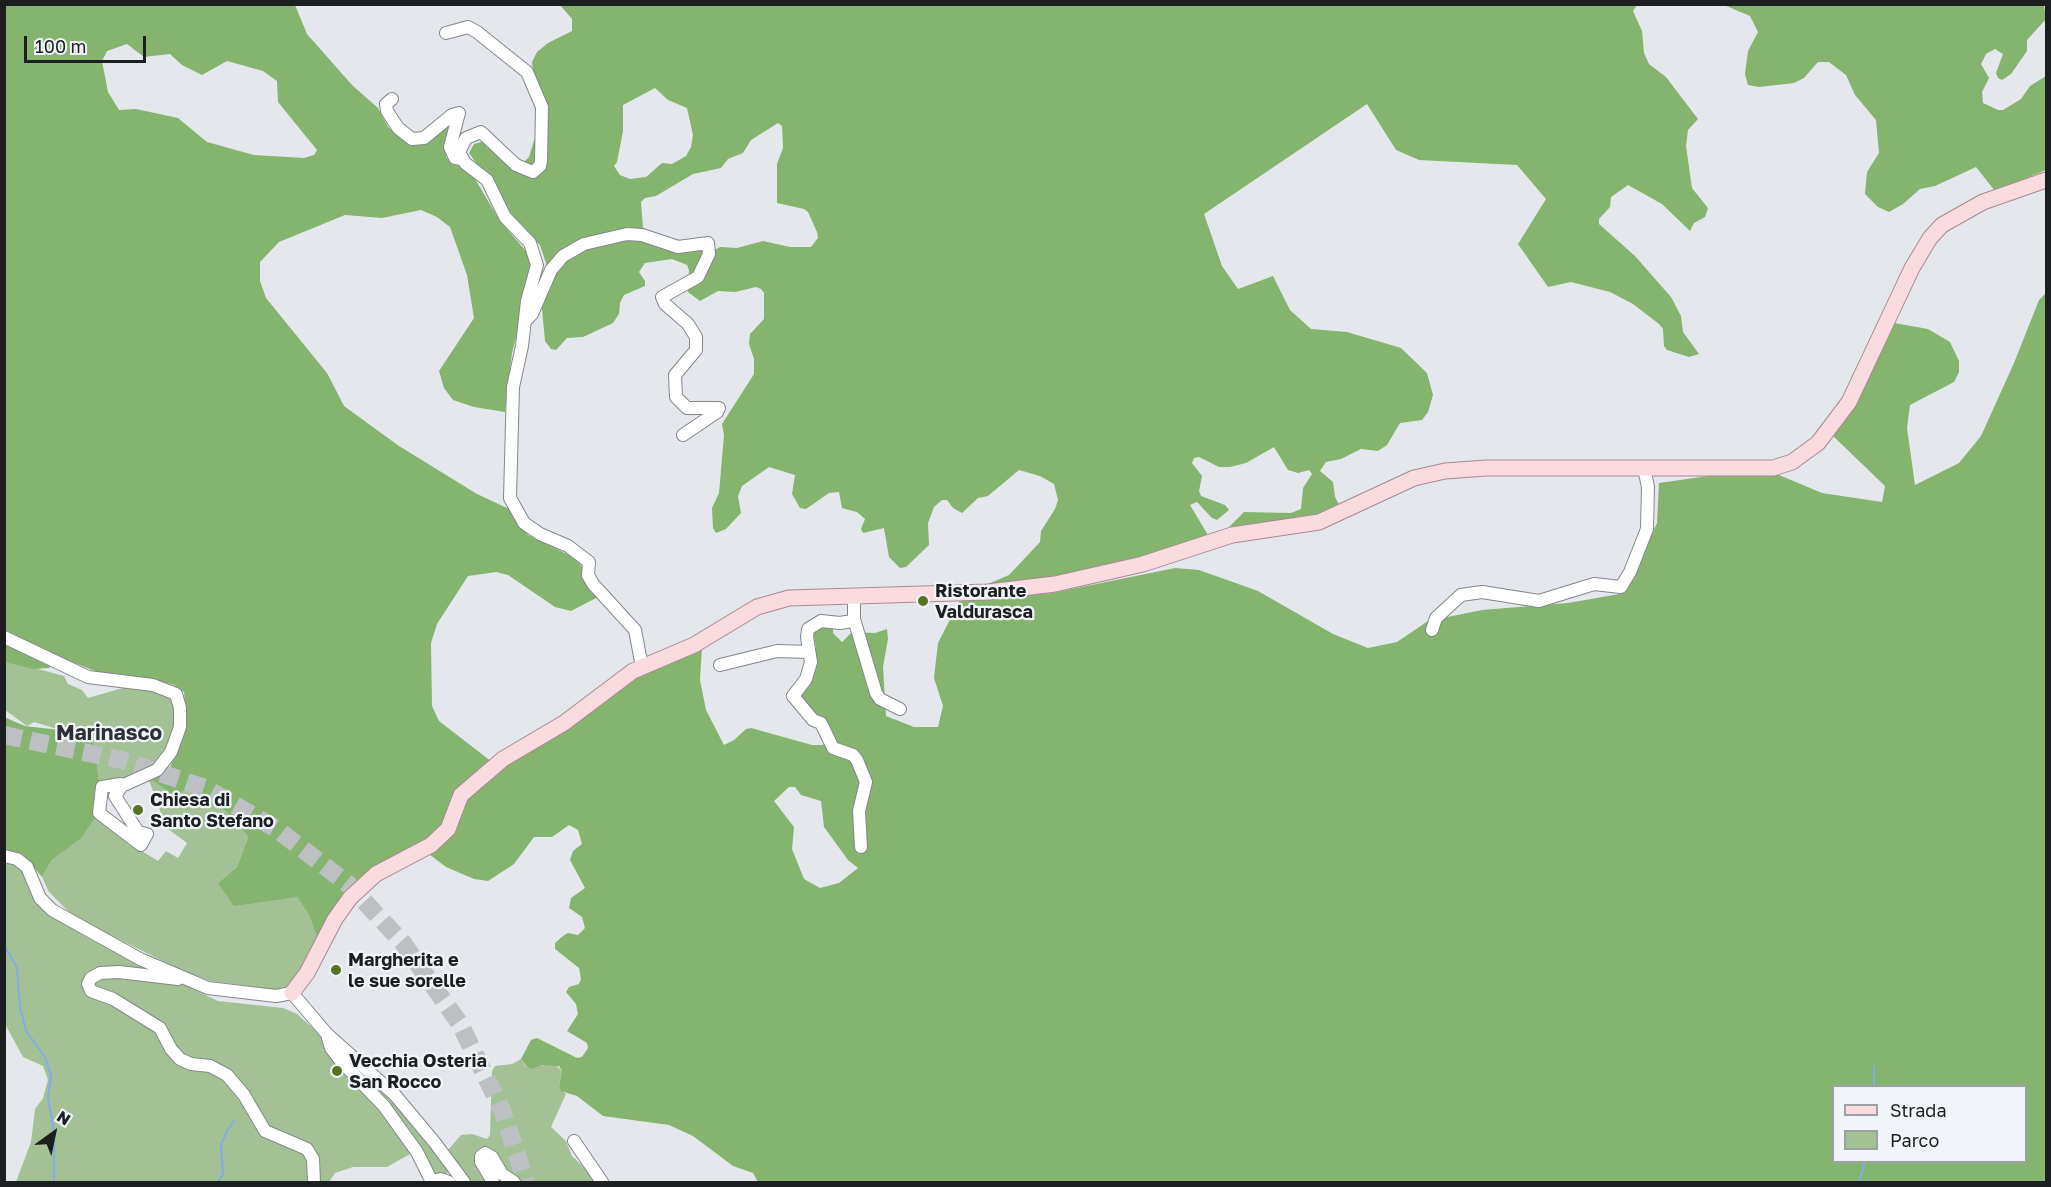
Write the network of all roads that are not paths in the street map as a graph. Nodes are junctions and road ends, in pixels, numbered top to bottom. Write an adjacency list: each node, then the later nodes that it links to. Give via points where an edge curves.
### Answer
1 (446, 33): 3 (street, via 468,27 477,32 527,72 542,107 541,161 537,170 522,169 481,132 463,141 459,152)
2 (392, 99): 3 (street, via 386,104 387,111 398,128 412,139 424,138 459,113 450,147 455,158)
3 (462, 159): 5 (street, via 487,180 505,217 530,243 535,254 536,276 526,301)
4 (2046, 180): 7 (main road, via 1983,202 1942,225 1930,238 1849,402 1806,454 1773,468)
5 (524, 322): 6 (street, via 532,314 550,270 578,247 627,234 642,235 678,248 708,243 709,254 698,277 662,297 696,337 696,350 675,375 676,397 687,408 719,408); 14 (street, via 513,387 510,498 524,523 589,562 588,575 593,584 635,630)
6 (683, 435)
7 (1644, 468): 8 (main road, via 1486,468 1429,473 1319,522 1232,535 1143,564 1055,584 996,591); 10 (street, via 1649,507 1647,529 1621,587 1594,584 1539,601 1482,592 1461,595 1436,618)
8 (854, 597): 9 (street); 14 (main road, via 774,601 694,645)
9 (854, 619): 12 (street, via 842,623 827,620 810,626); 15 (street, via 876,693)
10 (1432, 630)
11 (4, 637): 16 (street, via 88,677 163,687 176,694 180,727 171,752 157,770)
12 (809, 652): 13 (street, via 777,651); 17 (street, via 812,657 808,673 794,698 820,723 837,752 853,755 857,760 866,782 859,811)
13 (720, 665)
14 (642, 667): 20 (main road, via 564,723 503,759 461,795 448,829 438,840 366,882 342,908)
15 (900, 709)
16 (123, 784): 16 (street, via 102,787 99,813 141,845 147,834 138,832 115,796)
17 (861, 847)
18 (4, 856): 19 (street, via 27,867 40,898 58,915)
19 (185, 979): 20 (street, via 230,992 276,996); 23 (street, via 109,973 95,975 88,984 90,990 128,1007 160,1028 180,1059 210,1066 227,1075 265,1131 307,1149 313,1159)
20 (292, 993): 21 (street)
21 (327, 1034): 24 (street, via 340,1060 384,1106 417,1152); 26 (street, via 395,1095)
22 (574, 1141): 29 (street)
23 (314, 1182)
24 (432, 1182): 25 (street)
25 (449, 1182)
26 (464, 1182)
27 (493, 1182): 28 (street, via 481,1162 485,1153)
28 (514, 1182)
29 (602, 1182)

